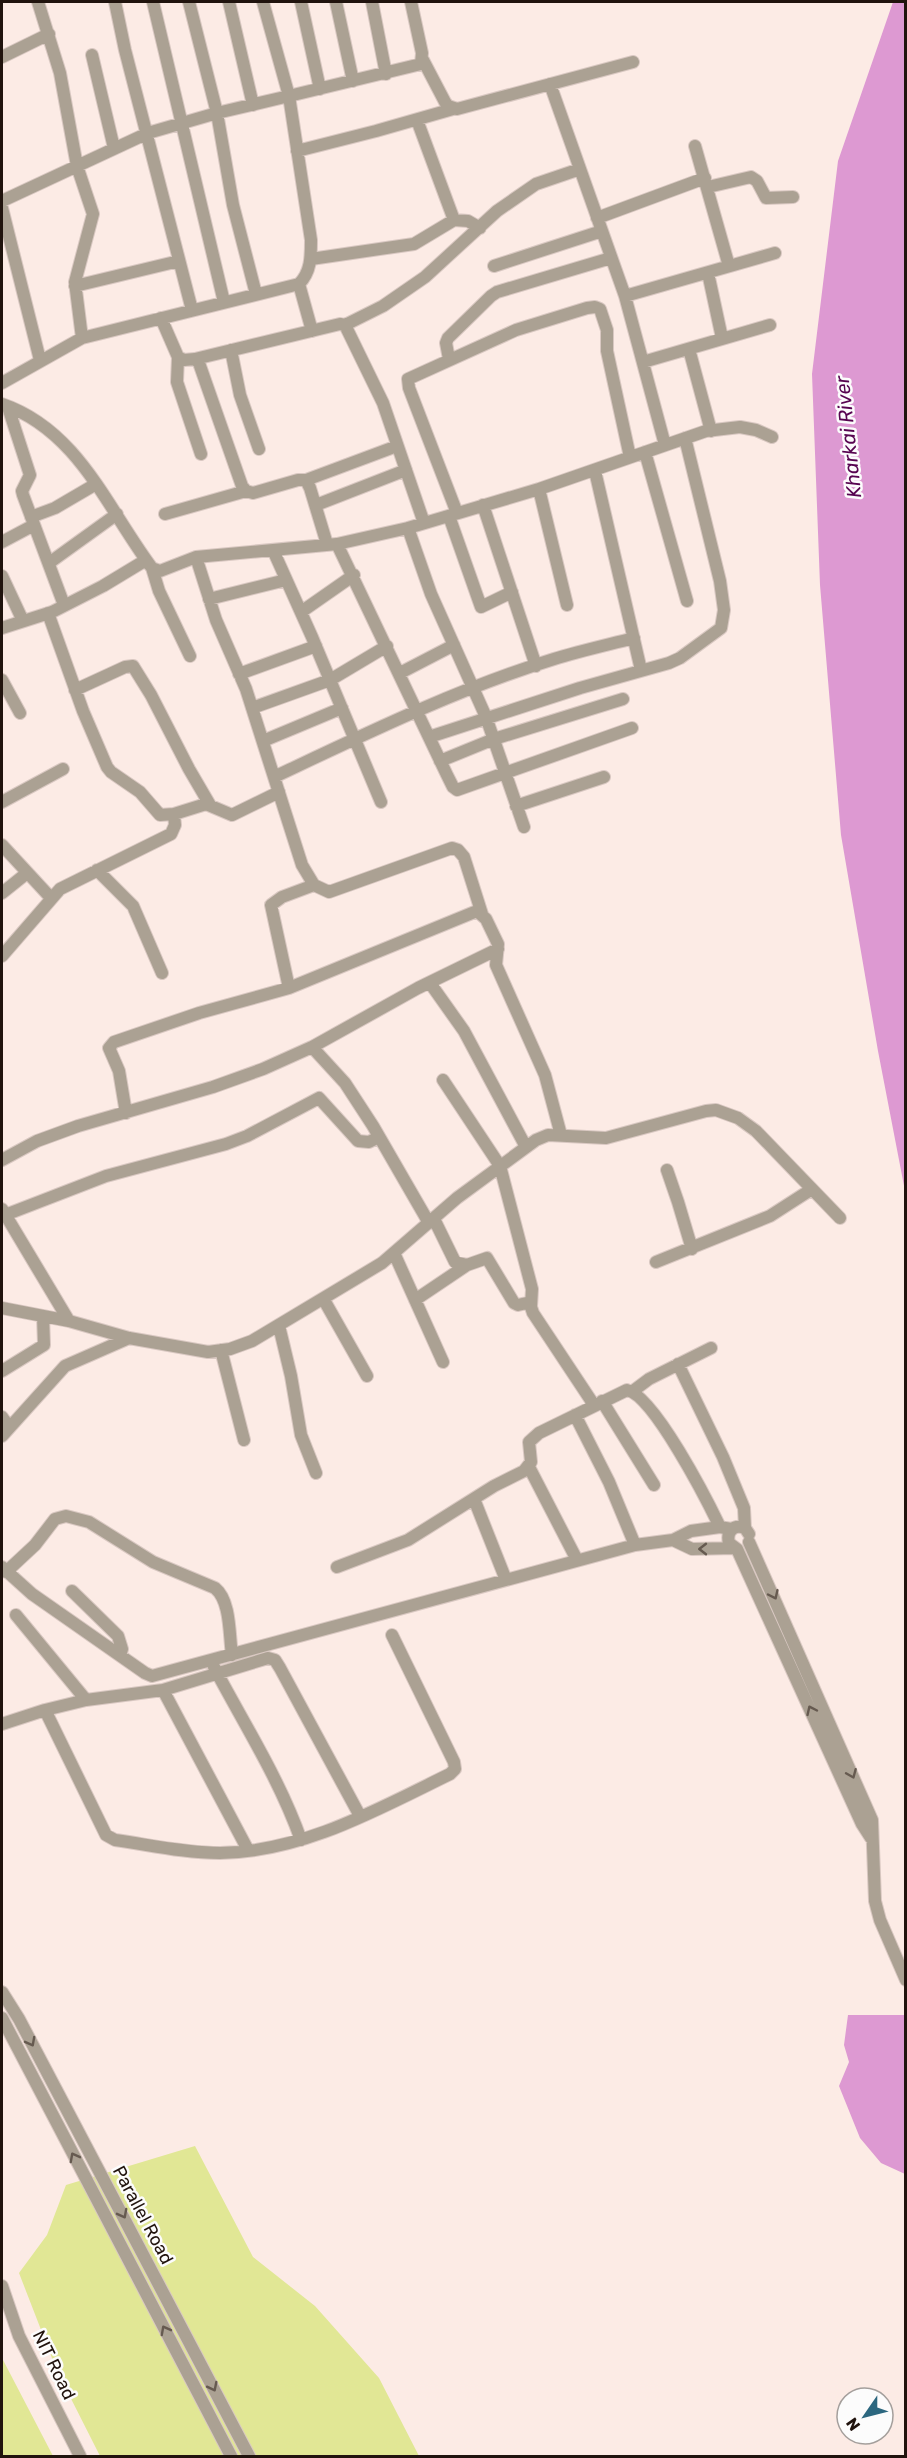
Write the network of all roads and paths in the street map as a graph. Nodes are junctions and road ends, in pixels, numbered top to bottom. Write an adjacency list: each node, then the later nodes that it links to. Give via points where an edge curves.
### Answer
1 (38, 2): 11 (street)
2 (115, 2): 26 (street)
3 (153, 2): 25 (street)
4 (189, 2): 23 (street)
5 (229, 2): 21 (street)
6 (263, 2): 20 (street)
7 (301, 2): 19 (street)
8 (336, 2): 17 (street)
9 (372, 2): 16 (street)
10 (411, 2): 14 (street)
11 (49, 34): 13 (street); 30 (street)
12 (92, 55): 28 (street)
13 (2, 57)
14 (423, 60): 16 (street, via 421,64); 22 (street, via 442,98)
15 (633, 62): 18 (street)
16 (386, 74): 17 (street)
17 (353, 81): 19 (street)
18 (550, 84): 22 (street); 31 (street)
19 (320, 89): 20 (street)
20 (288, 96): 21 (street); 29 (street)
21 (253, 105): 23 (street)
22 (453, 109): 24 (street)
23 (217, 113): 25 (street); 49 (street, via 233,205)
24 (417, 120): 29 (street); 37 (street)
25 (181, 123): 26 (street); 51 (street)
26 (148, 133): 28 (street); 43 (street)
27 (695, 146): 32 (street)
28 (114, 148): 30 (street)
29 (297, 151): 42 (street)
30 (78, 166): 34 (street); 48 (street, via 93,214)
31 (580, 170): 36 (street); 38 (street, via 536,184)
32 (706, 183): 33 (street, via 751,177 765,198); 36 (street); 45 (street)
33 (793, 197)
34 (2, 201)
35 (2, 208): 64 (street)
36 (597, 218): 39 (street)
37 (454, 220): 38 (street, via 468,220); 42 (street, via 414,244)
38 (480, 228): 54 (street, via 398,297)
39 (602, 231): 41 (street); 44 (street)
40 (775, 253): 45 (street)
41 (611, 258): 50 (street); 63 (street, via 491,296 448,338)
42 (311, 259): 47 (street, via 307,276)
43 (179, 261): 48 (street); 52 (street)
44 (494, 266)
45 (729, 266): 46 (street)
46 (708, 273): 50 (street); 57 (street)
47 (299, 284): 49 (street); 56 (street)
48 (75, 286): 58 (street)
49 (256, 294): 51 (street)
50 (624, 296): 65 (street)
51 (224, 302): 52 (street)
52 (192, 310): 53 (street)
53 (161, 318): 58 (street); 61 (street)
54 (345, 325): 56 (street); 72 (street, via 383,403)
55 (770, 325): 57 (street)
56 (312, 331): 60 (street)
57 (722, 338): 59 (street)
58 (82, 339): 64 (street)
59 (688, 349): 65 (street); 68 (street)
60 (231, 350): 62 (street); 73 (street, via 240,395)
61 (178, 357): 62 (street); 75 (street, via 177,382)
62 (195, 359): 82 (street)
63 (449, 359): 76 (street, via 516,330 595,307 600,309); 87 (street, via 411,376 407,383)
64 (40, 360): 66 (street)
65 (643, 362): 71 (street)
66 (2, 383)
67 (5, 405): 80 (street, via 38,420 63,443); 88 (street, via 30,475 22,491)
68 (711, 431): 69 (street, via 740,427); 70 (street)
69 (772, 437)
70 (685, 438): 71 (street); 115 (street, via 720,581 722,628 680,658)
71 (665, 444): 74 (street)
72 (397, 446): 77 (street); 79 (street)
73 (259, 449)
74 (645, 452): 76 (street); 102 (street)
75 (201, 454)
76 (630, 457): 78 (street)
77 (406, 470): 83 (street); 89 (street)
78 (594, 471): 81 (street); 109 (street)
79 (306, 480): 82 (street, via 253,493); 83 (street)
80 (96, 484): 85 (street); 88 (street)
81 (539, 489): 84 (street); 103 (street)
82 (246, 491): 86 (street)
83 (315, 506): 92 (street)
84 (483, 506): 87 (street); 100 (street)
85 (117, 514): 95 (street); 96 (street)
86 (165, 514)
87 (453, 515): 89 (street); 100 (street, via 481,607)
88 (33, 521): 91 (street); 95 (street)
89 (424, 523): 90 (street)
90 (408, 528): 92 (street); 111 (street)
91 (2, 542)
92 (332, 544): 93 (street); 97 (street)
93 (273, 550): 94 (street); 99 (street)
94 (196, 558): 96 (street, via 159,571); 101 (street)
95 (49, 563): 104 (street)
96 (149, 564): 104 (street); 113 (street)
97 (354, 575): 105 (street); 110 (street)
98 (2, 577): 107 (street)
99 (286, 580): 101 (street); 105 (street)
100 (512, 592): 114 (street)
101 (208, 599): 117 (street)
102 (687, 601)
103 (567, 604)
104 (64, 605): 106 (street)
105 (301, 612): 112 (street)
106 (48, 613): 107 (street); 121 (street)
107 (23, 621): 108 (street)
108 (2, 628)
109 (634, 638): 114 (street); 115 (street)
110 (387, 645): 116 (street); 119 (street)
111 (454, 645): 116 (street); 120 (street)
112 (316, 646): 117 (street); 119 (street)
113 (190, 656)
114 (536, 666): 120 (street)
115 (641, 670): 127 (street)
116 (400, 673): 125 (street)
117 (239, 674): 123 (street)
118 (2, 680): 126 (street)
119 (330, 680): 123 (street); 124 (street)
120 (474, 688): 125 (street); 127 (street)
121 (75, 690): 141 (street, via 133,666); 143 (street, via 111,772 140,792 160,815)
122 (623, 699): 130 (street)
123 (252, 708): 132 (street)
124 (342, 708): 131 (street); 132 (street)
125 (417, 710): 129 (street); 131 (street)
126 (20, 713)
127 (486, 717): 129 (street); 130 (street)
128 (632, 728): 135 (street)
129 (429, 737): 133 (street)
130 (494, 739): 133 (street); 135 (street)
131 (355, 740): 136 (street); 140 (street)
132 (262, 741): 136 (street)
133 (440, 761): 135 (street, via 457,790)
134 (63, 769): 139 (street)
135 (506, 773): 142 (street)
136 (274, 777): 138 (street)
137 (604, 777): 142 (street)
138 (279, 792): 141 (street, via 232,815); 148 (street, via 302,865)
139 (2, 801)
140 (381, 802)
141 (210, 805): 143 (street)
142 (516, 806): 144 (street)
143 (174, 814): 146 (street, via 176,825 171,834)
144 (524, 827)
145 (2, 845): 147 (street)
146 (97, 870): 150 (street, via 60,889); 154 (street, via 133,906)
147 (27, 873): 149 (street); 150 (street)
148 (314, 885): 151 (street, via 329,892 452,848 464,857); 156 (street, via 271,905)
149 (2, 893)
150 (51, 898): 153 (street)
151 (482, 914): 152 (street); 156 (street, via 471,912)
152 (498, 949): 155 (street); 160 (street, via 496,965 544,1075)
153 (2, 956)
154 (162, 974)
155 (430, 983): 157 (street); 162 (street, via 464,1030)
156 (289, 988): 159 (street, via 199,1013 111,1045)
157 (312, 1047): 159 (street, via 243,1077); 161 (street, via 345,1083)
158 (443, 1080): 164 (street)
159 (126, 1113): 163 (street, via 37,1141)
160 (561, 1135): 162 (street, via 548,1135); 166 (street, via 606,1138 716,1110 738,1118 756,1131)
161 (379, 1137): 167 (street, via 369,1142 358,1141 319,1098 226,1144 106,1176); 169 (street)
162 (526, 1147): 164 (street)
163 (2, 1160)
164 (500, 1166): 169 (street); 176 (street, via 532,1289)
165 (667, 1170): 170 (street)
166 (812, 1189): 168 (street); 170 (street, via 770,1216)
167 (3, 1212): 179 (street)
168 (840, 1218)
169 (431, 1221): 171 (street); 173 (street, via 458,1264)
170 (692, 1249): 172 (street)
171 (394, 1253): 174 (street); 175 (street)
172 (656, 1262)
173 (467, 1265): 175 (street); 176 (street, via 487,1258 514,1303)
174 (324, 1299): 180 (street); 187 (street)
175 (415, 1300): 184 (street)
176 (531, 1302): 189 (street, via 533,1313)
177 (2, 1308): 178 (street)
178 (43, 1316): 179 (street); 186 (street, via 44,1345)
179 (69, 1321): 181 (street)
180 (279, 1326): 183 (street, via 252,1341); 195 (street, via 301,1435)
181 (129, 1338): 183 (street, via 208,1352); 192 (street, via 65,1366)
182 (711, 1348): 185 (street)
183 (221, 1350): 193 (street)
184 (443, 1362)
185 (678, 1364): 188 (street); 199 (street, via 732,1477 744,1508)
186 (2, 1371)
187 (367, 1377)
188 (633, 1391): 189 (street); 198 (street, via 649,1406)
189 (598, 1403): 190 (street); 196 (street)
190 (575, 1415): 194 (street, via 532,1438); 202 (street)
191 (2, 1417): 192 (street)
192 (5, 1432)
193 (244, 1440)
194 (529, 1467): 197 (street); 204 (street)
195 (316, 1473)
196 (654, 1485)
197 (474, 1499): 205 (street, via 408,1540); 207 (street)
198 (725, 1528): 199 (street); 200 (street, via 691,1530); 203 (street)
199 (745, 1528): 201 (street)
200 (673, 1540): 202 (street); 203 (street, one-way to 200, via 692,1549)
201 (749, 1542): 203 (street); 220 (street, one-way to 220, via 872,1820)
202 (635, 1545): 204 (street)
203 (736, 1548): 220 (street, one-way to 203)
204 (577, 1560): 207 (street)
205 (337, 1567)
206 (4, 1570): 211 (street, via 35,1545 55,1519 79,1518 153,1562 220,1592); 212 (street)
207 (506, 1580): 211 (street)
208 (72, 1591): 212 (street, via 118,1636)
209 (16, 1615): 216 (street)
210 (392, 1635): 219 (street, via 455,1769)
211 (232, 1655): 213 (street)
212 (120, 1656): 213 (street, via 152,1676)
213 (211, 1661): 214 (street)
214 (217, 1673): 215 (street); 219 (street, via 261,1658 275,1659); 221 (street, via 264,1755)
215 (163, 1690): 216 (street); 222 (street)
216 (86, 1700): 217 (street)
217 (45, 1710): 218 (street); 222 (street, via 106,1835 115,1840 195,1851)
218 (2, 1724)
219 (360, 1816): 221 (street)
220 (871, 1839): 223 (street, via 875,1900)
221 (301, 1840): 222 (street)
222 (248, 1850)
223 (906, 1980)
224 (2, 1992): 229 (street, Parallel Road, one-way to 229)
225 (2, 2018): 228 (street, Parallel Road, one-way to 225)
226 (2, 2286): 227 (street, NIT Road, via 19,2336)
227 (80, 2457)
228 (231, 2457)
229 (249, 2457)

